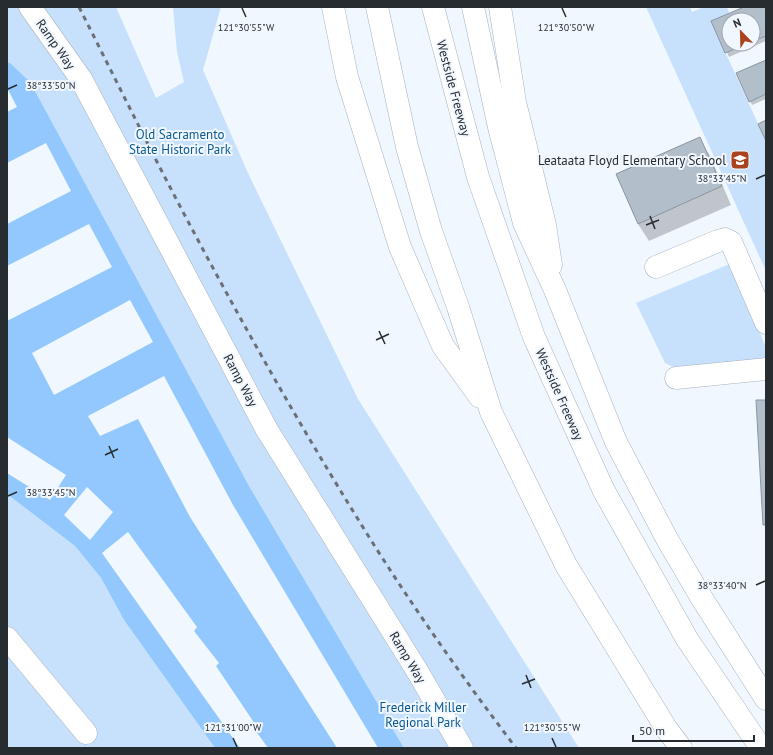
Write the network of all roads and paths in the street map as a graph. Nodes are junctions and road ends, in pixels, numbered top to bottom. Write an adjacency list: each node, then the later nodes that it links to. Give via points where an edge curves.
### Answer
1 (30, 7): 16 (main road, Ramp Way, via 81,79 267,430 416,669)
2 (333, 7): 12 (main road, via 348,77 400,247 443,346)
3 (377, 7): 12 (main road, via 409,155 431,231)
4 (433, 7): 18 (main road, Westside Freeway, via 478,177 534,337 604,491 687,639)
5 (473, 7): 8 (main road, via 499,127 524,223)
6 (500, 7): 8 (main road, via 516,102 545,225)
7 (656, 267): 9 (main road, via 718,241 724,239 731,242)
8 (554, 290): 14 (main road, via 616,442 667,539)
9 (766, 323)
10 (766, 369): 11 (main road)
11 (676, 378)
12 (491, 412): 17 (main road, via 566,565 666,728)
13 (7, 638): 15 (main road)
14 (766, 698)
15 (86, 733)
16 (462, 748)
17 (681, 748)
18 (761, 748)

